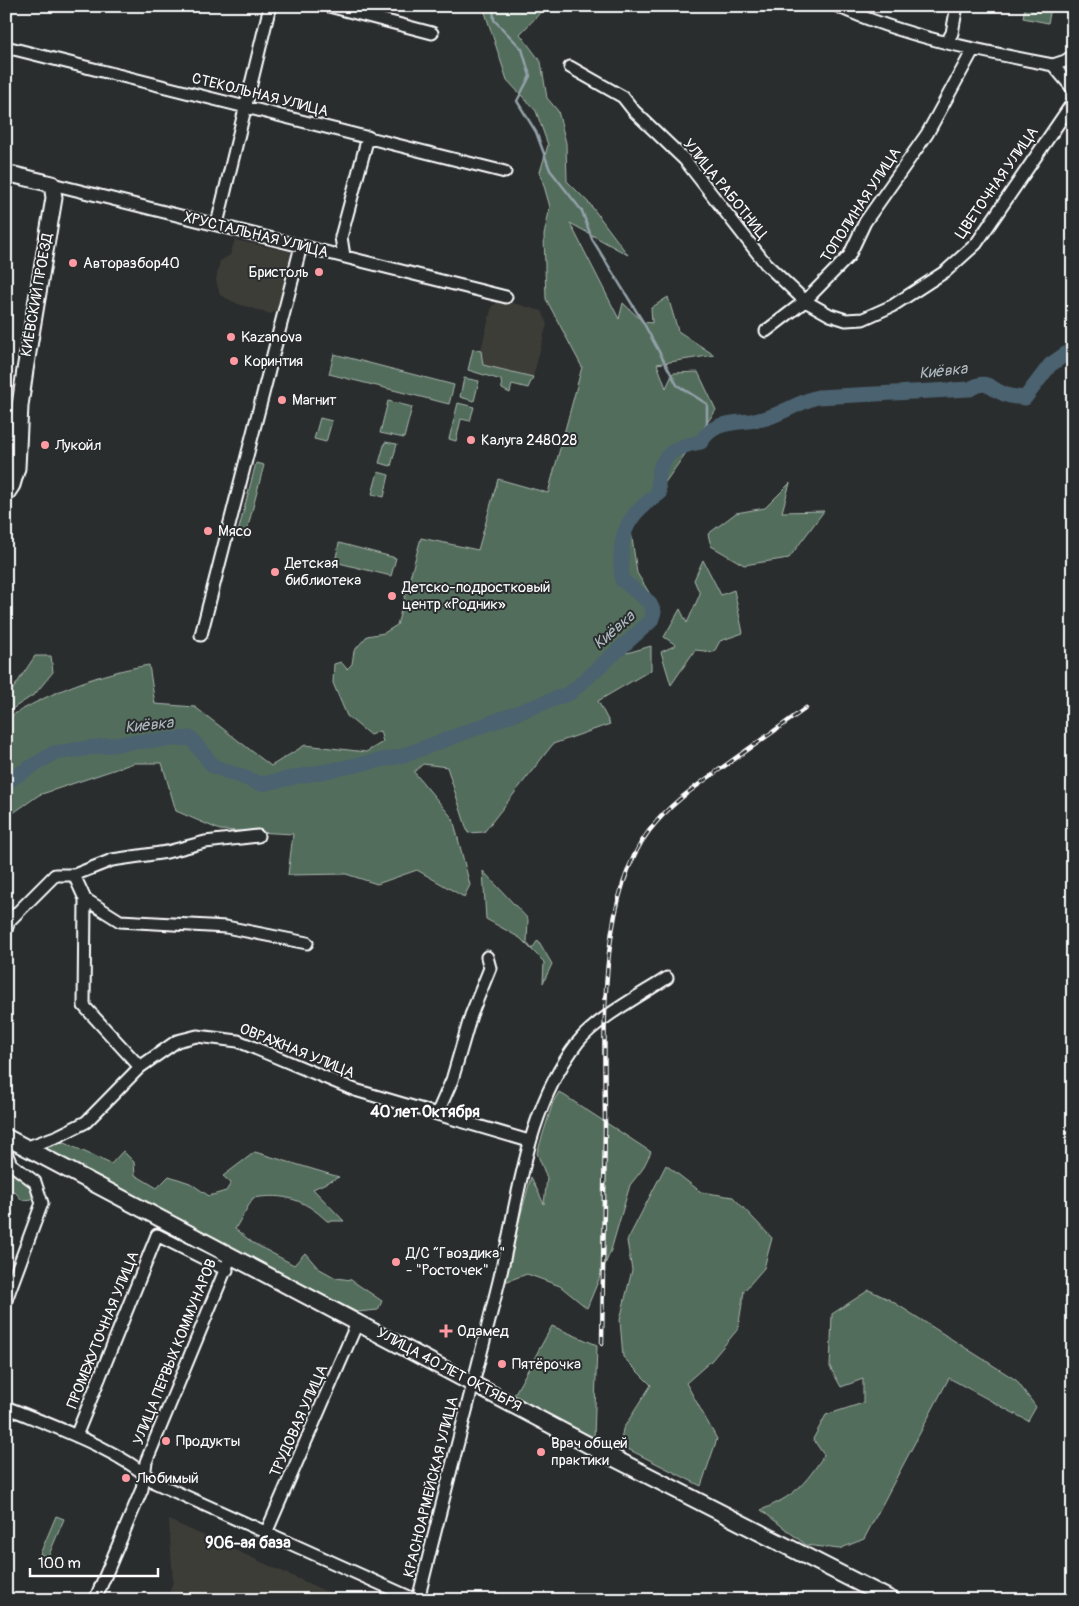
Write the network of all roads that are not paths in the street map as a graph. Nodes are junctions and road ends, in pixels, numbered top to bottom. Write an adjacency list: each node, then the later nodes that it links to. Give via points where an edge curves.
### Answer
1 (270, 6): 14 (street)
2 (329, 6): 5 (street)
3 (837, 6): 6 (street, via 872,21)
4 (957, 6): 6 (street)
5 (432, 33)
6 (947, 42): 8 (street)
7 (6, 47): 14 (street, СТЕКОЛЬНАЯ УЛИЦА)
8 (973, 50): 10 (street); 23 (street, ТОПОЛИНАЯ УЛИЦА, via 927,134 865,222 849,256)
9 (1073, 56): 10 (street)
10 (1053, 65): 12 (street)
11 (570, 67): 23 (street, УЛИЦА РАБОТНИЦ, via 624,97 634,111 685,160 766,264)
12 (1073, 90)
13 (1073, 102): 23 (street, ЦВЕТОЧНАЯ УЛИЦА, via 976,244 946,271 892,306 863,319 846,320)
14 (246, 107): 15 (street, СТЕКОЛЬНАЯ УЛИЦА); 19 (street)
15 (368, 137): 16 (street, СТЕКОЛЬНАЯ УЛИЦА); 21 (street, via 341,237)
16 (505, 172)
17 (6, 173): 18 (main road, ХРУСТАЛЬНАЯ УЛИЦА)
18 (52, 184): 19 (street, ХРУСТАЛЬНАЯ УЛИЦА); 25 (main road, КИЁВСКИЙ ПРОЕЗД, via 54,198 20,406 17,468)
19 (217, 224): 20 (street, ХРУСТАЛЬНАЯ УЛИЦА)
20 (301, 246): 21 (street, ХРУСТАЛЬНАЯ УЛИЦА); 26 (street)
21 (344, 256): 22 (street, ХРУСТАЛЬНАЯ УЛИЦА)
22 (506, 297)
23 (805, 301): 24 (street, ТОПОЛИНАЯ УЛИЦА)
24 (766, 331)
25 (6, 494)
26 (201, 635)
27 (258, 836): 28 (street, via 205,842 167,852 112,860)
28 (74, 875): 29 (street); 30 (street, via 55,875 9,921)
29 (85, 899): 31 (street, via 120,921 226,927); 34 (street, via 84,1006)
30 (6, 930)
31 (308, 943)
32 (487, 957): 35 (street, via 490,968)
33 (667, 978): 36 (street, КРАСНОАРМЕЙСКАЯ УЛИЦА, via 598,1024 579,1041 552,1082)
34 (140, 1067): 35 (street, ОВРАЖНАЯ УЛИЦА, via 176,1041 197,1036 218,1037 238,1041 355,1090); 38 (street, ОВРАЖНАЯ УЛИЦА, via 86,1122)
35 (437, 1114): 36 (street, ОВРАЖНАЯ УЛИЦА)
36 (529, 1141): 42 (street, КРАСНОАРМЕЙСКАЯ УЛИЦА, via 499,1280)
37 (7, 1144): 38 (main road, УЛИЦА 40 ЛЕТ ОКТЯБРЯ); 40 (street, via 11,1164 35,1182 42,1203)
38 (26, 1148): 39 (main road, УЛИЦА 40 ЛЕТ ОКТЯБРЯ)
39 (229, 1263): 41 (main road, УЛИЦА 40 ЛЕТ ОКТЯБРЯ); 44 (street, ПРОМЕЖУТОЧНАЯ УЛИЦА, via 157,1235); 45 (street, УЛИЦА ПЕРВЫХ КОММУНАРОВ)
40 (6, 1300)
41 (358, 1321): 42 (main road, УЛИЦА 40 ЛЕТ ОКТЯБРЯ); 46 (street, ТРУДОВАЯ УЛИЦА)
42 (472, 1382): 48 (street, КРАСНОАРМЕЙСКАЯ УЛИЦА); 49 (main road, УЛИЦА 40 ЛЕТ ОКТЯБРЯ)
43 (6, 1407): 44 (street)
44 (76, 1436): 45 (street)
45 (144, 1473): 46 (street, via 156,1483); 47 (street, УЛИЦА ПЕРВЫХ КОММУНАРОВ, via 142,1489)
46 (266, 1533): 48 (street)
47 (95, 1600)
48 (417, 1600)
49 (892, 1600)

